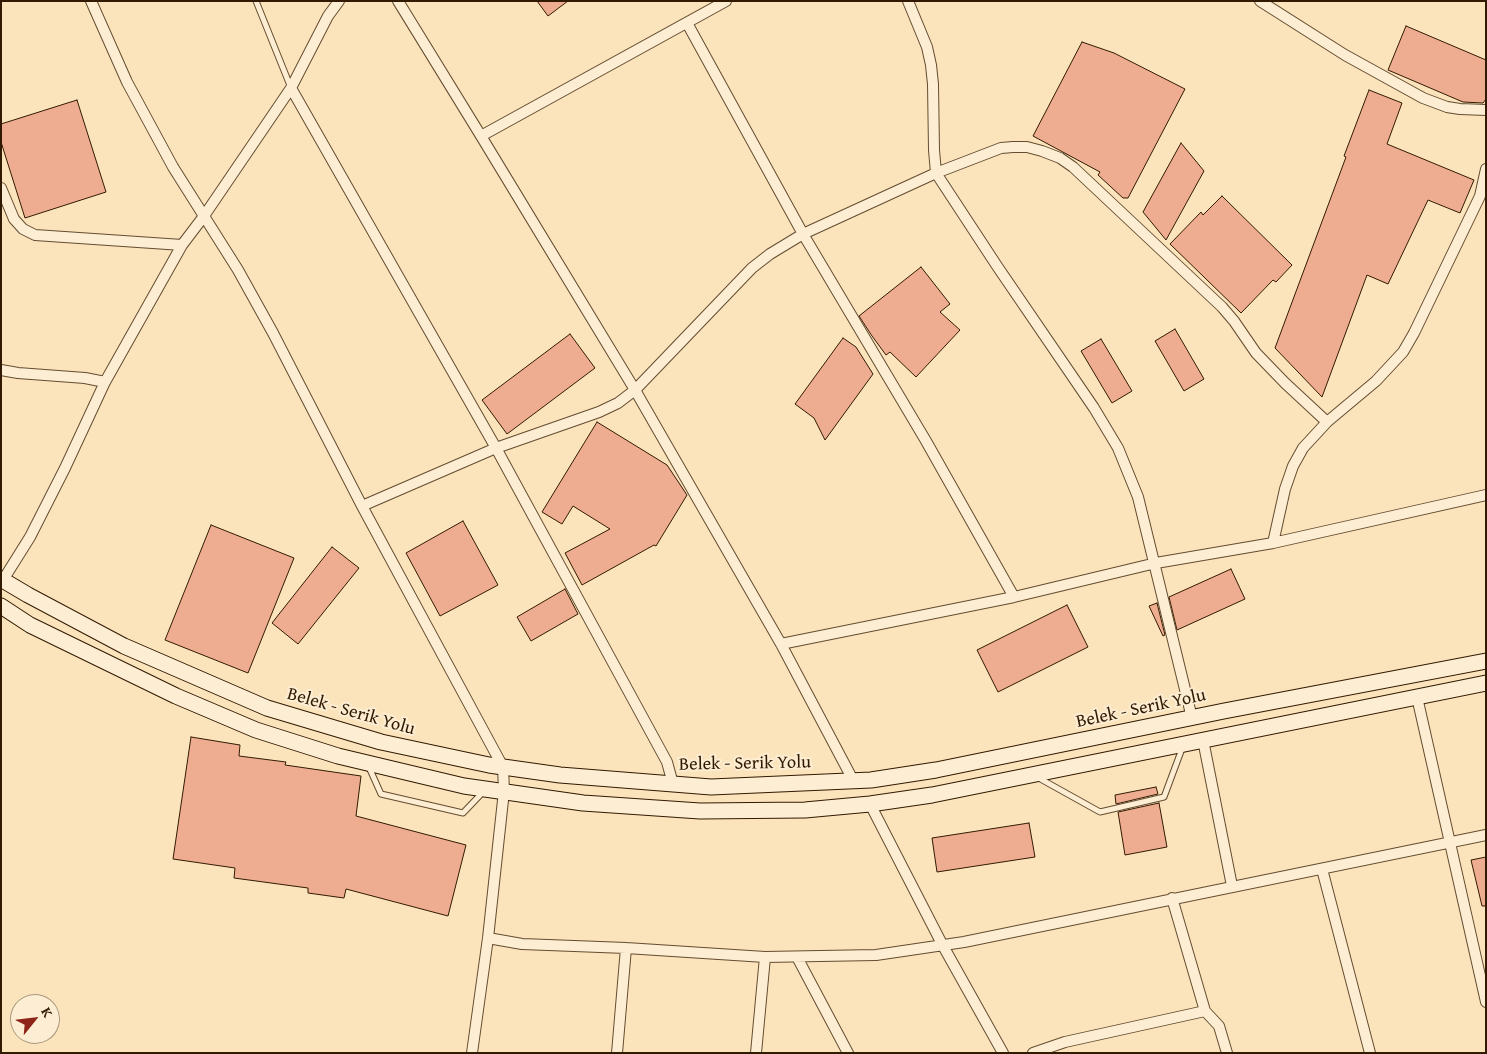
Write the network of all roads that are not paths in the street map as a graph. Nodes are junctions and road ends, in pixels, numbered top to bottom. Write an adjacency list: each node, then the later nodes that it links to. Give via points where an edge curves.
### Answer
1 (90, 1): 15 (street, via 127,82)
2 (256, 1): 9 (lane)
3 (339, 1): 9 (street)
4 (398, 1): 11 (street)
5 (726, 1): 8 (street)
6 (908, 1): 13 (street, via 931,65)
7 (1260, 1): 10 (street, via 1345,55 1423,98 1447,107)
8 (687, 24): 11 (street); 16 (street)
9 (291, 88): 15 (street); 22 (street)
10 (1486, 110)
11 (481, 136): 20 (street)
12 (1486, 169): 21 (street, via 1480,196 1403,352 1376,381)
13 (936, 173): 16 (street); 21 (street, via 1001,148 1027,148 1060,158 1222,307 1256,353); 26 (street, via 1107,427 1138,497)
14 (1, 188): 17 (street, via 14,219 35,235)
15 (204, 216): 17 (street); 24 (street, via 273,333)
16 (803, 234): 20 (street, via 752,268); 28 (street)
17 (182, 245): 19 (street)
18 (1, 370): 19 (street)
19 (105, 382): 27 (street, via 30,537)
20 (635, 390): 22 (street, via 599,412); 30 (street)
21 (1327, 422): 25 (street, via 1303,448 1293,466)
22 (496, 448): 24 (street); 41 (street, via 667,762)
23 (1486, 495): 25 (street)
24 (362, 506): 38 (street)
25 (1273, 543): 26 (street)
26 (1156, 564): 28 (street); 34 (street)
27 (2, 579): 38 (main road, Belek - Serik Yolu, via 124,646 267,708 381,742)
28 (1014, 597): 30 (street)
29 (1, 606): 37 (main road, via 30,625 176,696 256,730)
30 (782, 644): 40 (street)
31 (1486, 661): 34 (main road, Belek - Serik Yolu)
32 (1486, 683): 33 (main road)
33 (1417, 697): 35 (main road); 46 (street)
34 (1192, 718): 40 (main road, Belek - Serik Yolu, via 936,770)
35 (1203, 740): 36 (main road); 48 (street)
36 (1183, 744): 39 (main road); 39 (lane, via 1164,797 1100,812)
37 (366, 763): 42 (main road); 42 (lane, via 381,794 463,813)
38 (503, 767): 41 (main road, Belek - Serik Yolu); 43 (street)
39 (1032, 775): 44 (main road)
40 (853, 780): 41 (main road, Belek - Serik Yolu, via 711,787)
41 (673, 784)
42 (486, 789): 43 (main road)
43 (504, 791): 44 (main road, via 583,803 700,811 805,810); 50 (street)
44 (870, 804): 51 (street)
45 (1486, 834): 46 (street)
46 (1450, 842): 47 (street); 55 (street)
47 (1322, 869): 48 (street); 64 (street)
48 (1232, 886): 49 (street)
49 (1172, 898): 51 (street); 56 (street)
50 (488, 938): 52 (street, via 522,944); 57 (street)
51 (942, 944): 54 (street, via 876,955); 61 (street)
52 (626, 948): 53 (street); 58 (street)
53 (765, 957): 54 (street); 59 (street)
54 (797, 957): 60 (street)
55 (1486, 1002)
56 (1205, 1011): 62 (street, via 1065,1042); 63 (street, via 1219,1026)
57 (472, 1053)
58 (617, 1053)
59 (756, 1053)
60 (848, 1053)
61 (1003, 1053)
62 (1033, 1053)
63 (1227, 1053)
64 (1370, 1053)

